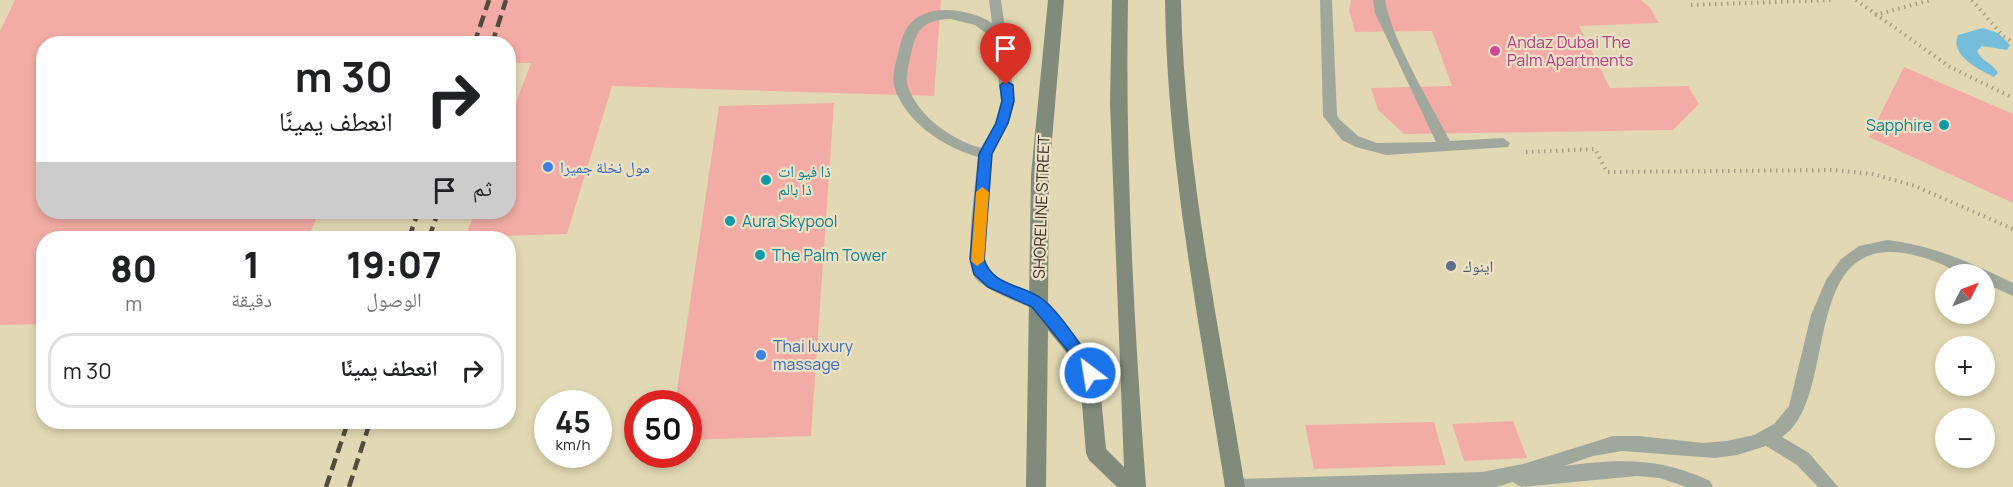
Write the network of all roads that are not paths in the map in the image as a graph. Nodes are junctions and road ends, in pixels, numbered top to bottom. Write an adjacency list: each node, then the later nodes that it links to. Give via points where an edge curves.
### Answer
1 (995, 0): 7 (lane)
2 (1056, 0): 14 (main road, SHORELINE STREET, via 1040,175)
3 (1120, 0): 19 (main road, via 1118,103)
4 (1173, 0): 20 (main road, via 1181,144)
5 (1326, 0): 9 (lane, via 1330,116 1337,129 1350,140 1377,149)
6 (1379, 0): 9 (lane, via 1393,42)
7 (1002, 40): 10 (lane, via 1008,101 1002,123); 10 (lane, via 984,21 931,14 914,26 906,42 902,66 901,86 921,117 954,144)
8 (1503, 143): 9 (lane)
9 (1446, 147)
10 (985, 154): 14 (lane, via 977,259 981,274)
11 (1955, 264): 15 (lane, via 1918,249 1894,246 1873,247 1843,264 1822,308 1797,410 1780,430)
12 (1995, 281): 13 (lane)
13 (2013, 290)
14 (1037, 303): 17 (main road, SHORELINE STREET); 18 (main road, via 1088,365 1096,453)
15 (1767, 437): 16 (lane, via 1742,447 1713,450 1681,450 1648,443 1598,446 1538,468); 22 (lane, via 1803,459)
16 (1483, 480): 20 (lane); 21 (lane, via 1562,476 1625,466 1672,473)
17 (1036, 487)
18 (1131, 487)
19 (1136, 487)
20 (1235, 487)
21 (1704, 487)
22 (1829, 487)

